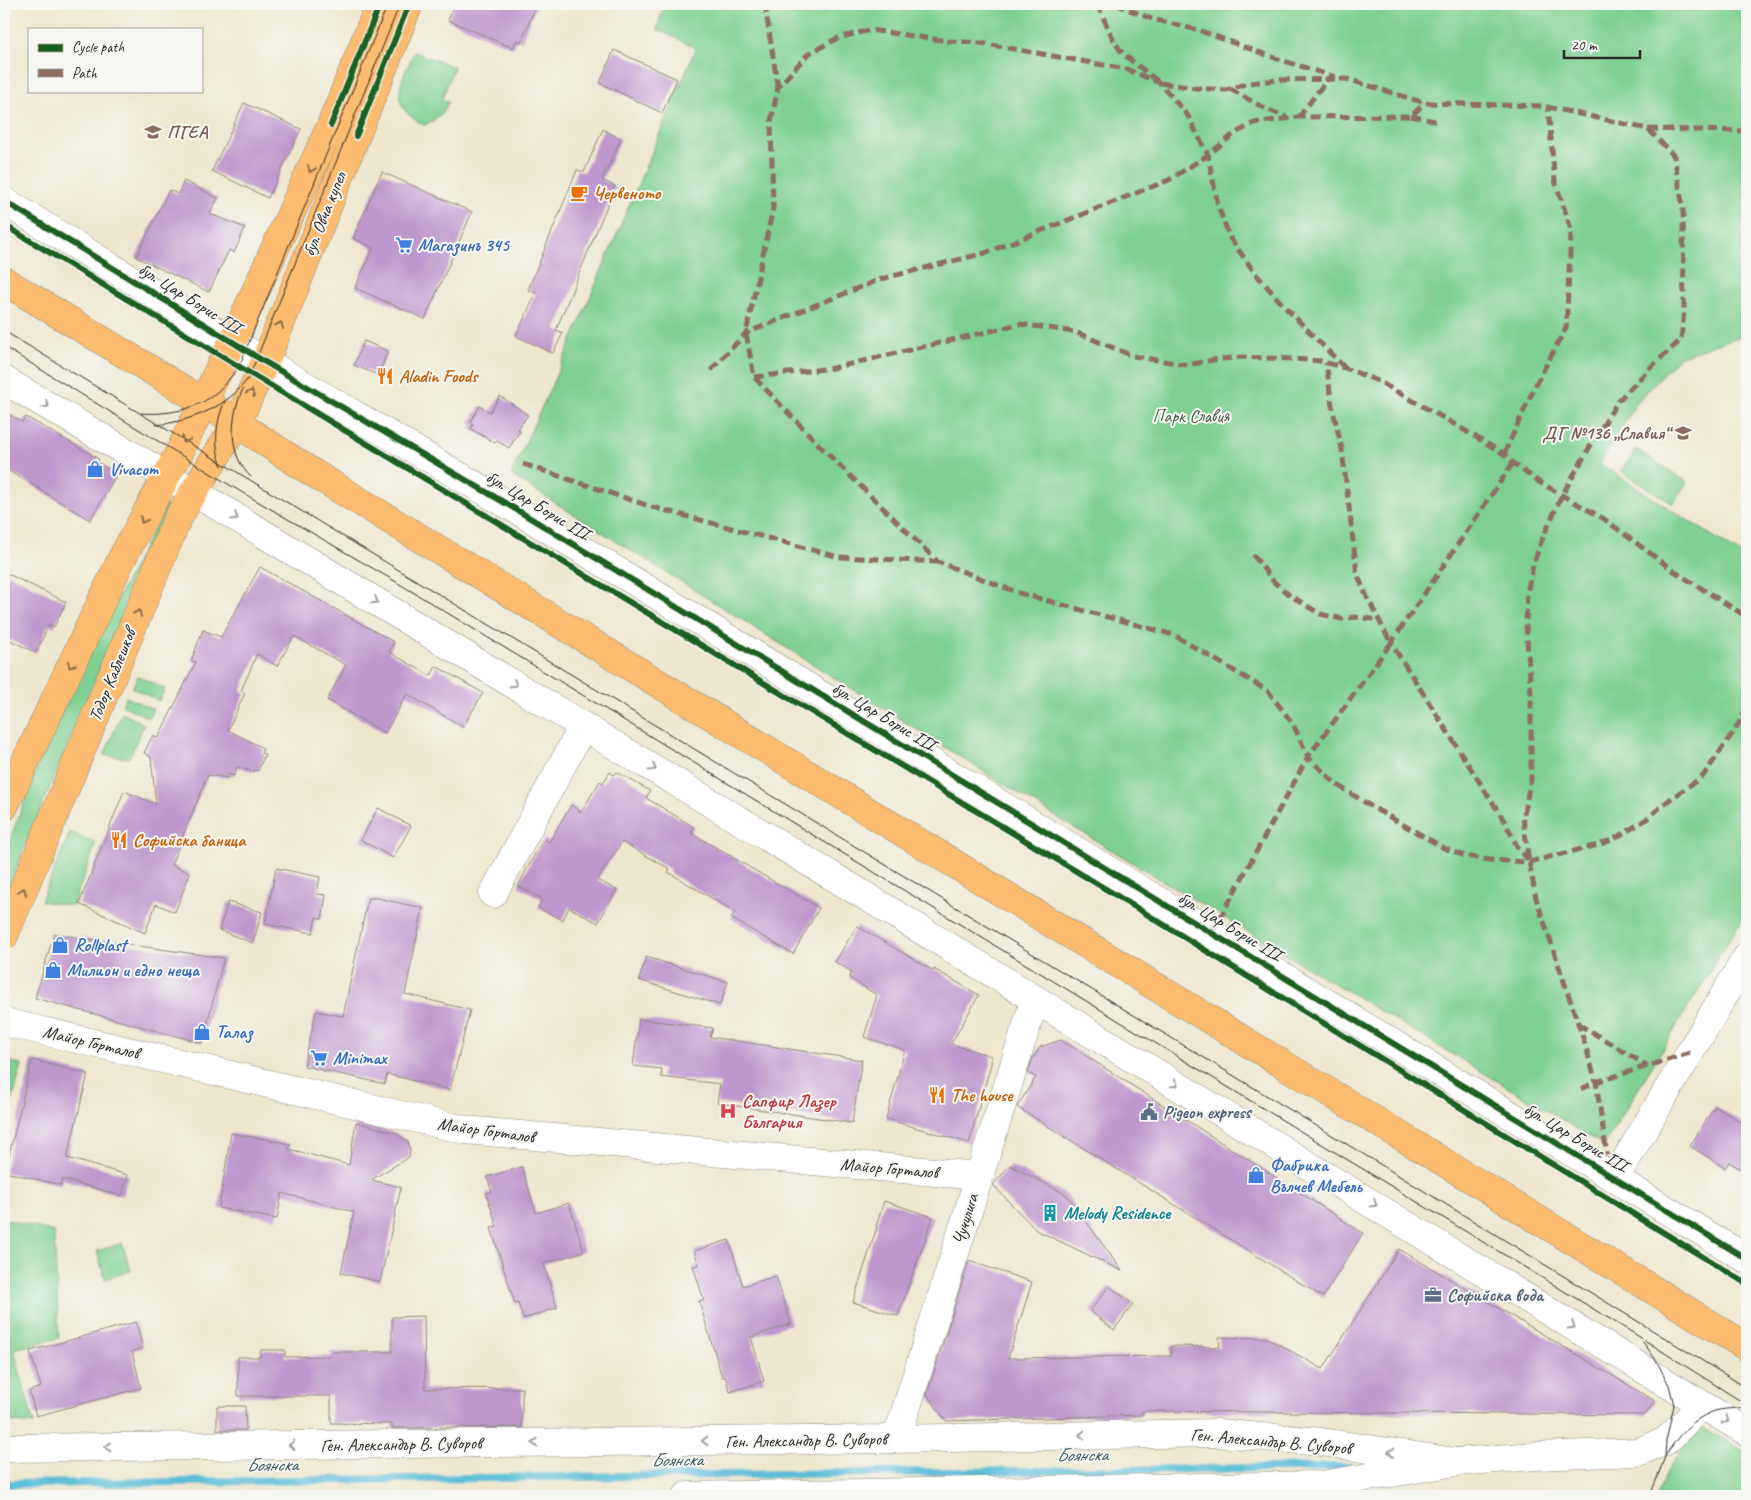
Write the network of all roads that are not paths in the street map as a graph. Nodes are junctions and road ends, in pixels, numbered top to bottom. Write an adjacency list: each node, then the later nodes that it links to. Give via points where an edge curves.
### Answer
1 (380, 4): 5 (main road, бул. Овча купел, one-way to 5, via 331,125)
2 (409, 4): 6 (main road, бул. Овча купел, one-way to 2)
3 (4, 201): 5 (street, бул. Цар Борис III)
4 (4, 281): 8 (main road)
5 (232, 342): 6 (street, бул. Цар Борис III); 8 (main road, бул. Овча купел)
6 (265, 362): 9 (main road, бул. Овча купел, one-way to 6); 20 (street, бул. Цар Борис III, via 512,506)
7 (4, 380): 10 (street, one-way to 10)
8 (204, 402): 9 (main road); 10 (main road, one-way to 10)
9 (237, 423): 11 (main road, Тодор Каблешков); 22 (main road, via 313,473)
10 (166, 477): 11 (street); 13 (main road, one-way to 13, via 122,558)
11 (194, 492): 12 (street, one-way to 12); 15 (main road, Тодор Каблешков, one-way to 11, via 177,520)
12 (583, 726): 14 (street); 17 (street, one-way to 17)
13 (4, 808)
14 (494, 894)
15 (4, 936)
16 (1747, 957): 20 (street)
17 (1035, 998): 19 (street, Чучулига); 23 (street, one-way to 23)
18 (4, 1022): 19 (street, Майор Горталов, via 465,1130)
19 (979, 1176): 25 (street, Чучулига)
20 (1614, 1178): 21 (street, бул. Цар Борис III)
21 (1747, 1259)
22 (1747, 1347)
23 (1701, 1406): 24 (street, one-way to 24); 27 (street, Ген. Александър В. Суворов, via 1666,1441 1638,1452)
24 (1747, 1432)
25 (894, 1439): 26 (street, Ген. Александър В. Суворов, one-way to 26); 27 (street, Ген. Александър В. Суворов, one-way to 25, via 1322,1442 1217,1433)
26 (4, 1448)
27 (1456, 1462): 28 (street, Ген. Александър В. Суворов, via 1322,1485)
28 (686, 1496)

